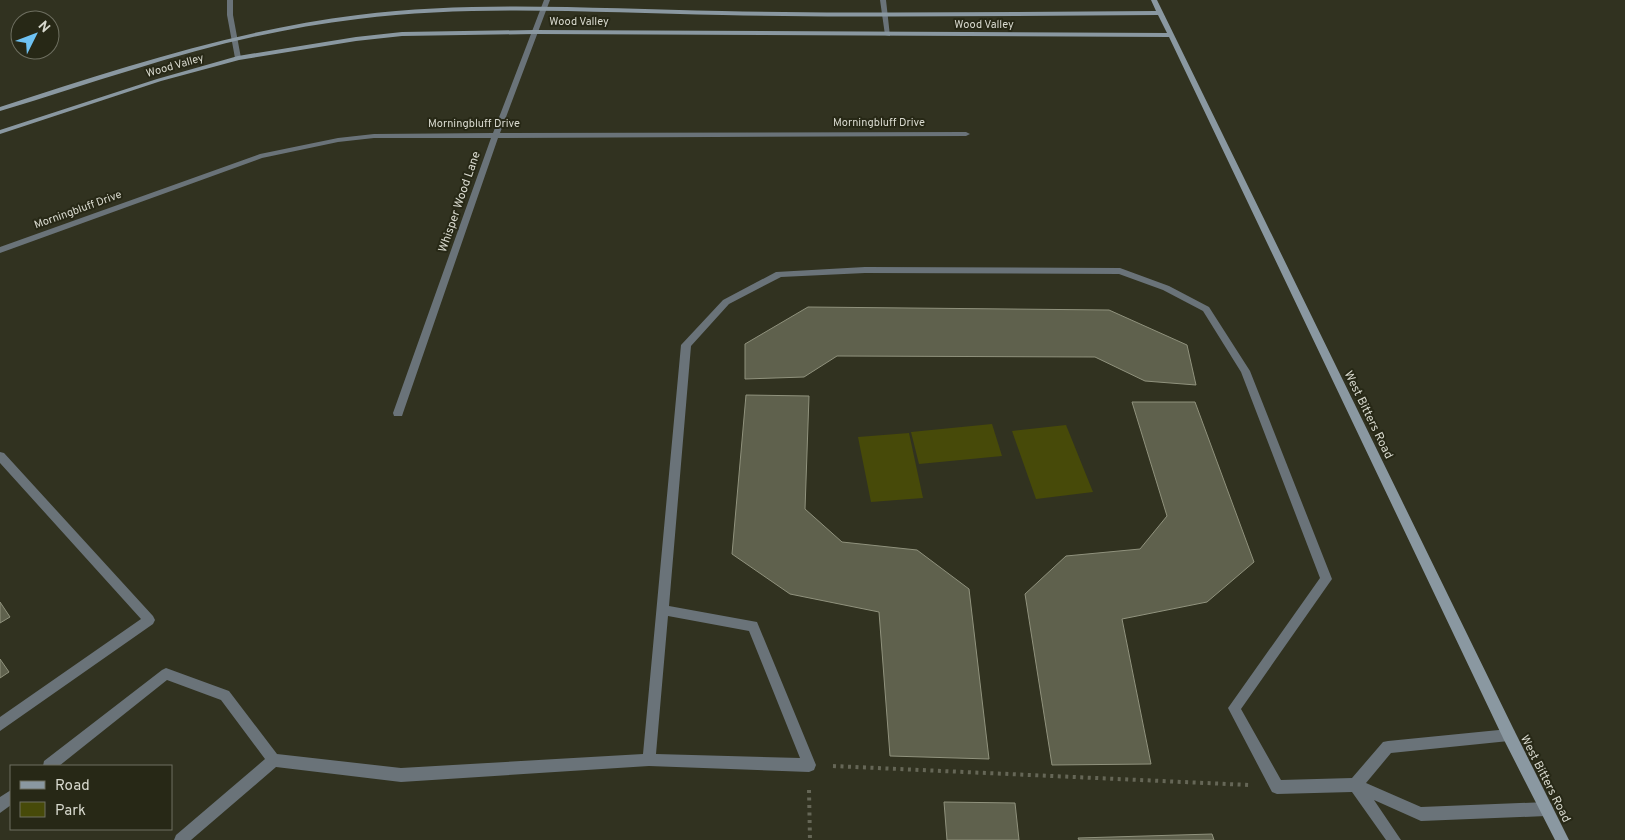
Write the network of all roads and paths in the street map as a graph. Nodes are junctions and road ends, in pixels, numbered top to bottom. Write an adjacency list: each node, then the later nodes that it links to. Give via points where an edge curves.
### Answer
1 (230, 0): 11 (street)
2 (547, 0): 5 (street, Whisper Wood Lane)
3 (883, 0): 7 (street)
4 (1154, 0): 6 (street, West Bitters Road)
5 (543, 10): 7 (street, Wood Valley); 8 (street, Whisper Wood Lane); 11 (street, Wood Valley, via 408,12 308,24)
6 (1160, 13): 7 (street, Wood Valley); 10 (street, West Bitters Road)
7 (885, 16): 9 (street)
8 (534, 32): 9 (street, Wood Valley); 12 (street, Wood Valley, via 402,34); 15 (street, Whisper Wood Lane)
9 (888, 35): 10 (street, Wood Valley)
10 (1170, 35): 22 (street, West Bitters Road)
11 (234, 38): 12 (street); 13 (street, Wood Valley)
12 (238, 58): 14 (street, Wood Valley)
13 (0, 109)
14 (0, 132)
15 (496, 134): 16 (street, Morningbluff Drive); 17 (street, Morningbluff Drive, via 374,136 260,156); 18 (street, Whisper Wood Lane)
16 (966, 134)
17 (0, 250)
18 (398, 413)
19 (0, 456): 21 (street, via 149,620)
20 (663, 610): 24 (street); 26 (street, via 753,626); 28 (street, via 686,345 726,302 780,274 866,270 1120,271 1166,288 1206,309 1245,371 1326,579 1234,708)
21 (0, 725)
22 (1509, 735): 27 (street, via 1388,747); 31 (street, West Bitters Road)
23 (274, 760): 24 (street, via 401,775); 25 (street, via 225,695 166,674); 32 (street)
24 (649, 760): 26 (street)
25 (50, 765)
26 (809, 765): 28 (path); 33 (path)
27 (1356, 786): 28 (street); 31 (street, via 1420,814); 34 (street)
28 (1277, 787)
29 (10, 798): 30 (street)
30 (0, 806)
31 (1546, 808): 35 (street, West Bitters Road)
32 (181, 840)
33 (810, 840)
34 (1394, 840)
35 (1562, 840)

